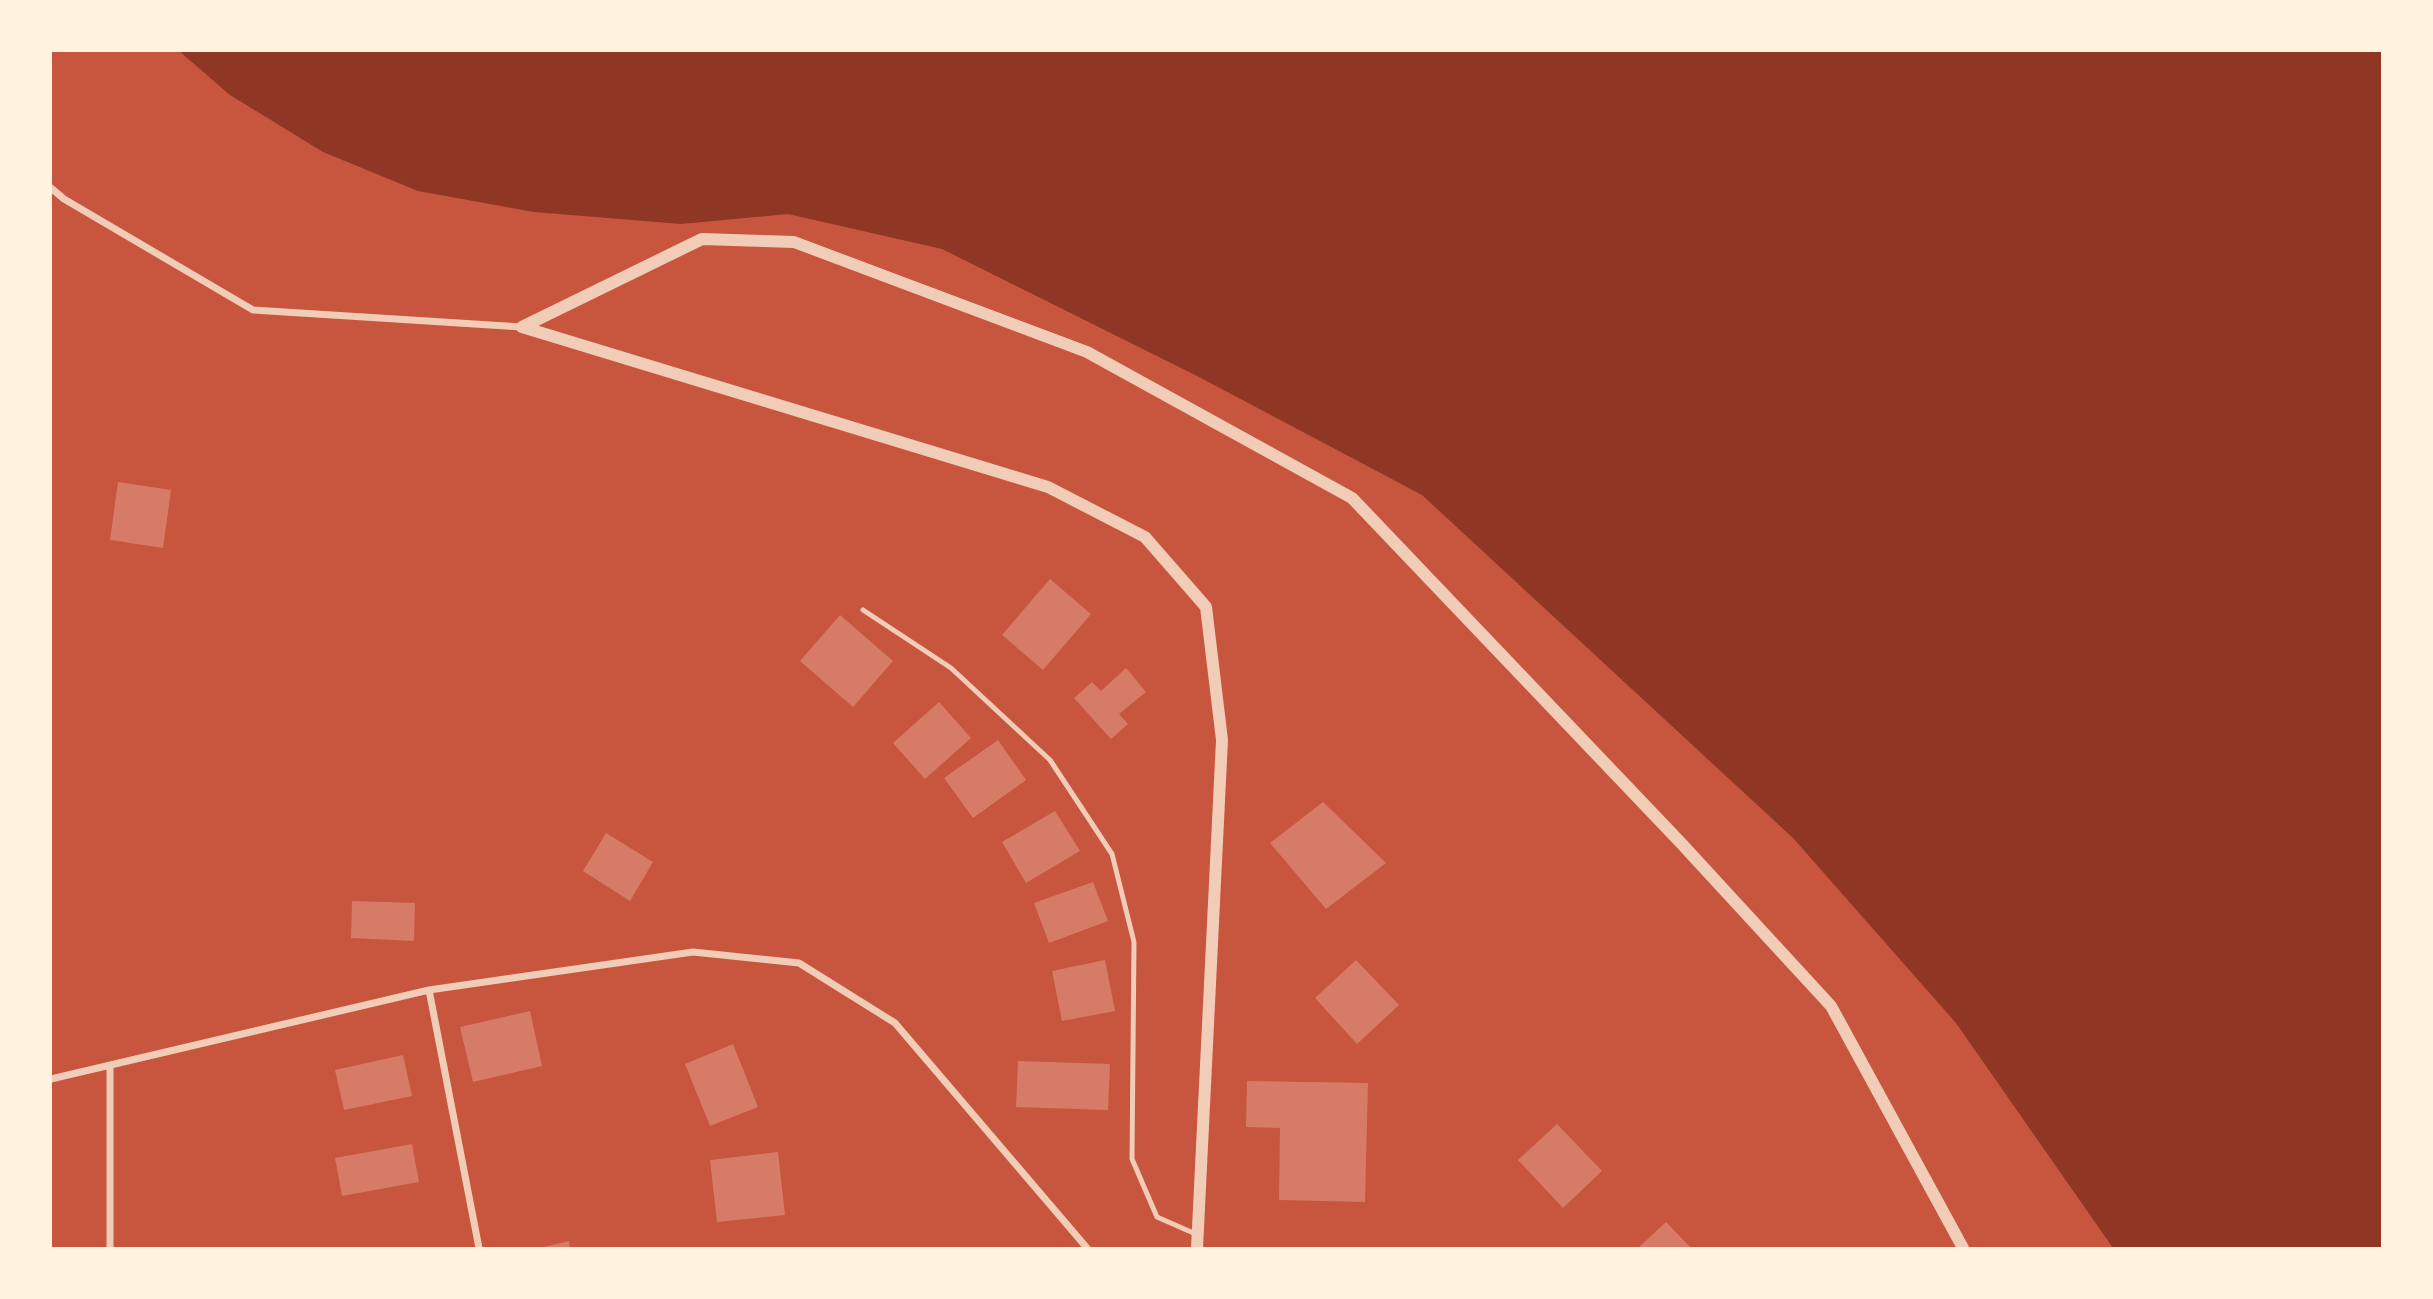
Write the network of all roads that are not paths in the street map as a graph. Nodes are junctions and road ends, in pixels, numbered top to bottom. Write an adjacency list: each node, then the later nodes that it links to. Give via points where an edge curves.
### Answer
1 (51, 188): 2 (street, via 253,310)
2 (522, 327): 7 (street, via 1048,487 1144,537 1206,607 1222,740); 12 (street, via 702,239 794,242 1087,352 1353,498 1831,1006)
3 (863, 610): 7 (lane, via 951,668 1050,760 1112,854 1134,942 1132,1159 1157,1217)
4 (429, 990): 5 (street); 9 (street); 10 (street, via 693,951 799,962 895,1023)
5 (110, 1066): 6 (street); 8 (street)
6 (51, 1079)
7 (1198, 1235): 11 (street)
8 (110, 1248)
9 (479, 1248)
10 (1087, 1248)
11 (1196, 1248)
12 (1963, 1248)

